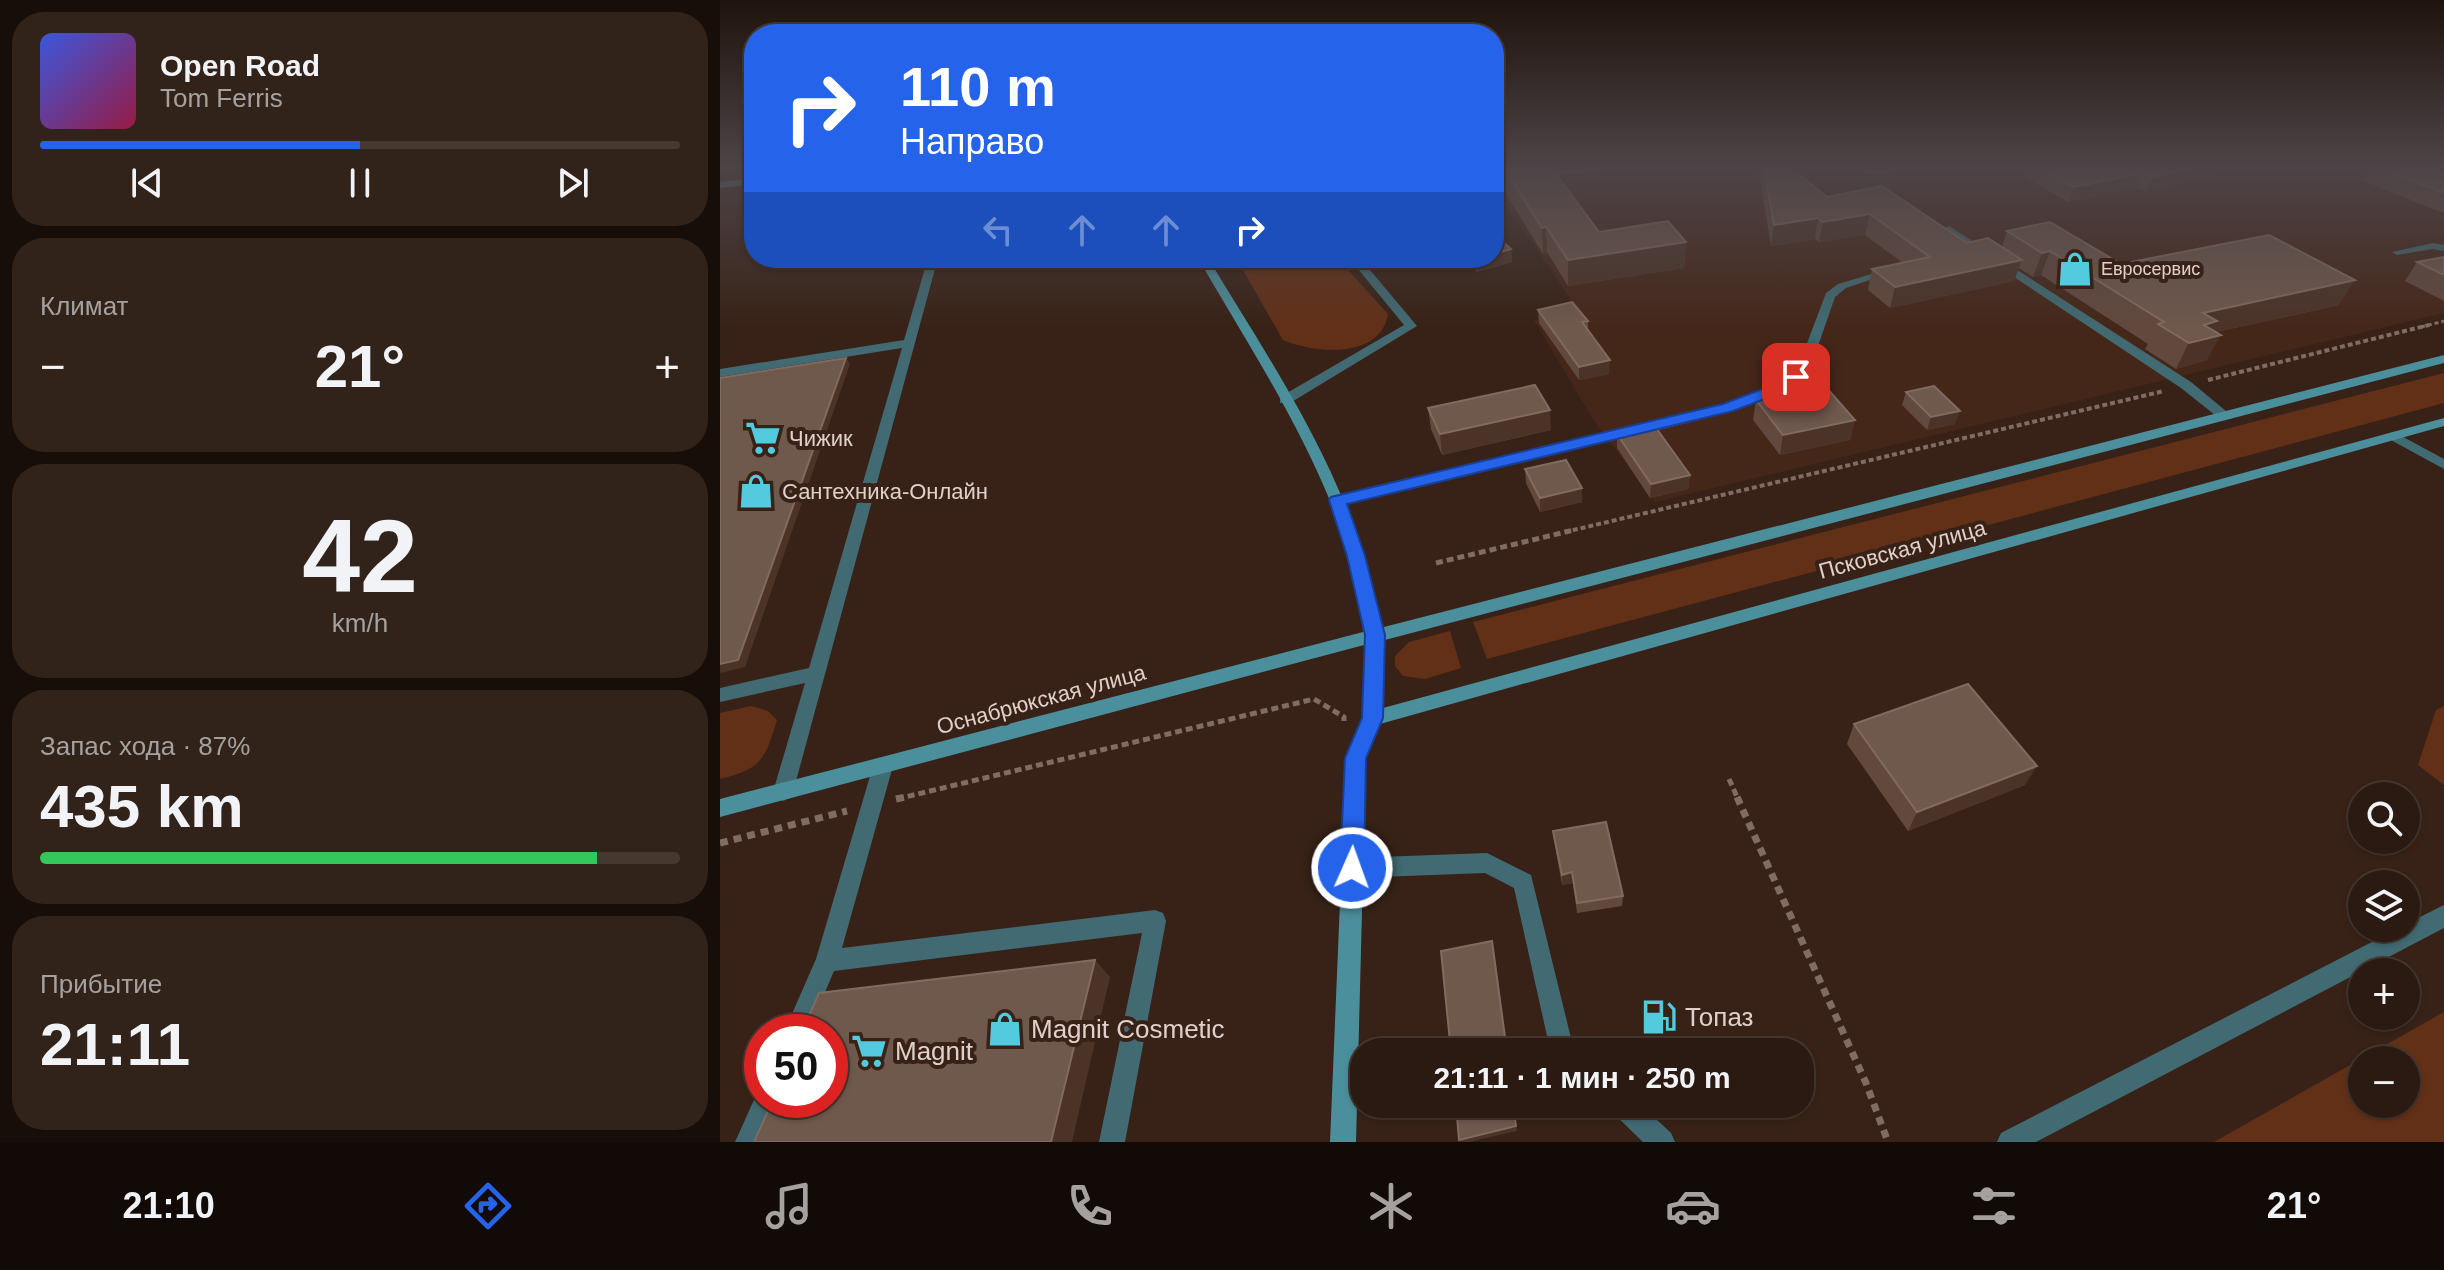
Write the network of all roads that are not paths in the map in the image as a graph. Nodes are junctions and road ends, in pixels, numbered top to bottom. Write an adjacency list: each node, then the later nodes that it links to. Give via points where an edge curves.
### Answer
1 (1949, 229): 12 (lane)
2 (2444, 248): 3 (lane)
3 (2397, 252)
4 (930, 268): 8 (lane)
5 (1209, 268): 11 (main road)
6 (1362, 268): 11 (lane, via 1411,326)
7 (1902, 269): 16 (lane, via 1842,286 1830,295 1804,369 1778,389 1662,425)
8 (909, 343): 10 (lane); 18 (lane)
9 (2444, 359): 12 (main road)
10 (720, 373)
11 (1285, 400): 16 (main road)
12 (2225, 416): 17 (main road)
13 (2444, 422): 14 (main road, Псковская улица)
14 (2394, 436): 15 (lane); 20 (main road, Псковская улица)
15 (2444, 465)
16 (1337, 500): 17 (main road)
17 (1375, 635): 20 (main road); 21 (main road, Оснабрюкская улица)
18 (817, 673): 19 (lane); 22 (lane)
19 (720, 695)
20 (1373, 718): 24 (main road, via 1356,758)
21 (883, 766): 22 (main road, Оснабрюкская улица); 26 (lane)
22 (783, 792): 23 (main road, Оснабрюкская улица)
23 (720, 808)
24 (1352, 868): 28 (lane, via 1487,863 1523,882); 33 (main road)
25 (2444, 916): 35 (lane)
26 (827, 961): 27 (lane); 32 (lane, via 1155,921)
27 (804, 1014)
28 (1559, 1038)
29 (759, 1118): 31 (lane)
30 (1637, 1118): 34 (lane)
31 (748, 1142)
32 (1112, 1142)
33 (1343, 1142)
34 (1662, 1142)
35 (2010, 1142)

